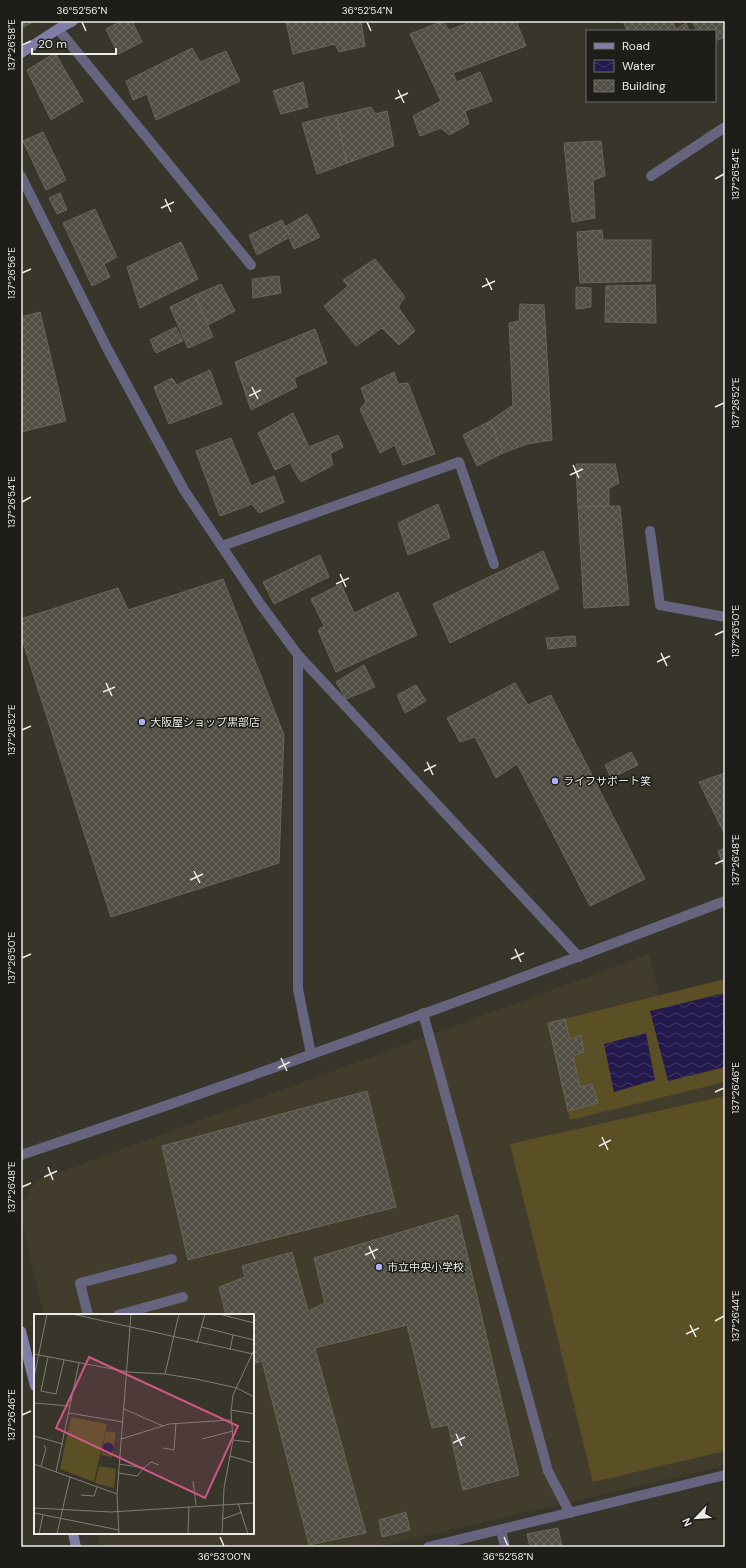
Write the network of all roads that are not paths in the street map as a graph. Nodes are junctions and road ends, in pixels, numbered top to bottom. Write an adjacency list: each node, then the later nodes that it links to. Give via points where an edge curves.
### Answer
1 (74, 21): 2 (street)
2 (58, 29): 3 (street); 7 (street)
3 (21, 53)
4 (725, 127): 6 (street)
5 (21, 176): 9 (street, via 108,350 184,490)
6 (652, 176)
7 (251, 265)
8 (650, 531): 11 (street, via 660,605)
9 (222, 546): 10 (street, via 459,462); 12 (street)
10 (494, 564)
11 (725, 617)
12 (298, 655): 14 (street); 16 (street, via 298,989)
13 (725, 901): 14 (street)
14 (579, 957): 15 (street)
15 (423, 1013): 16 (street); 25 (street, via 548,1471)
16 (311, 1054): 17 (street)
17 (21, 1154)
18 (172, 1259): 20 (street, via 80,1283)
19 (183, 1298): 21 (street)
20 (88, 1314)
21 (122, 1314)
22 (21, 1331): 23 (street)
23 (34, 1382)
24 (725, 1475): 25 (street)
25 (570, 1513): 26 (street)
26 (501, 1530): 29 (street); 30 (street)
27 (72, 1534): 28 (street)
28 (76, 1547)
29 (428, 1547)
30 (505, 1547)

